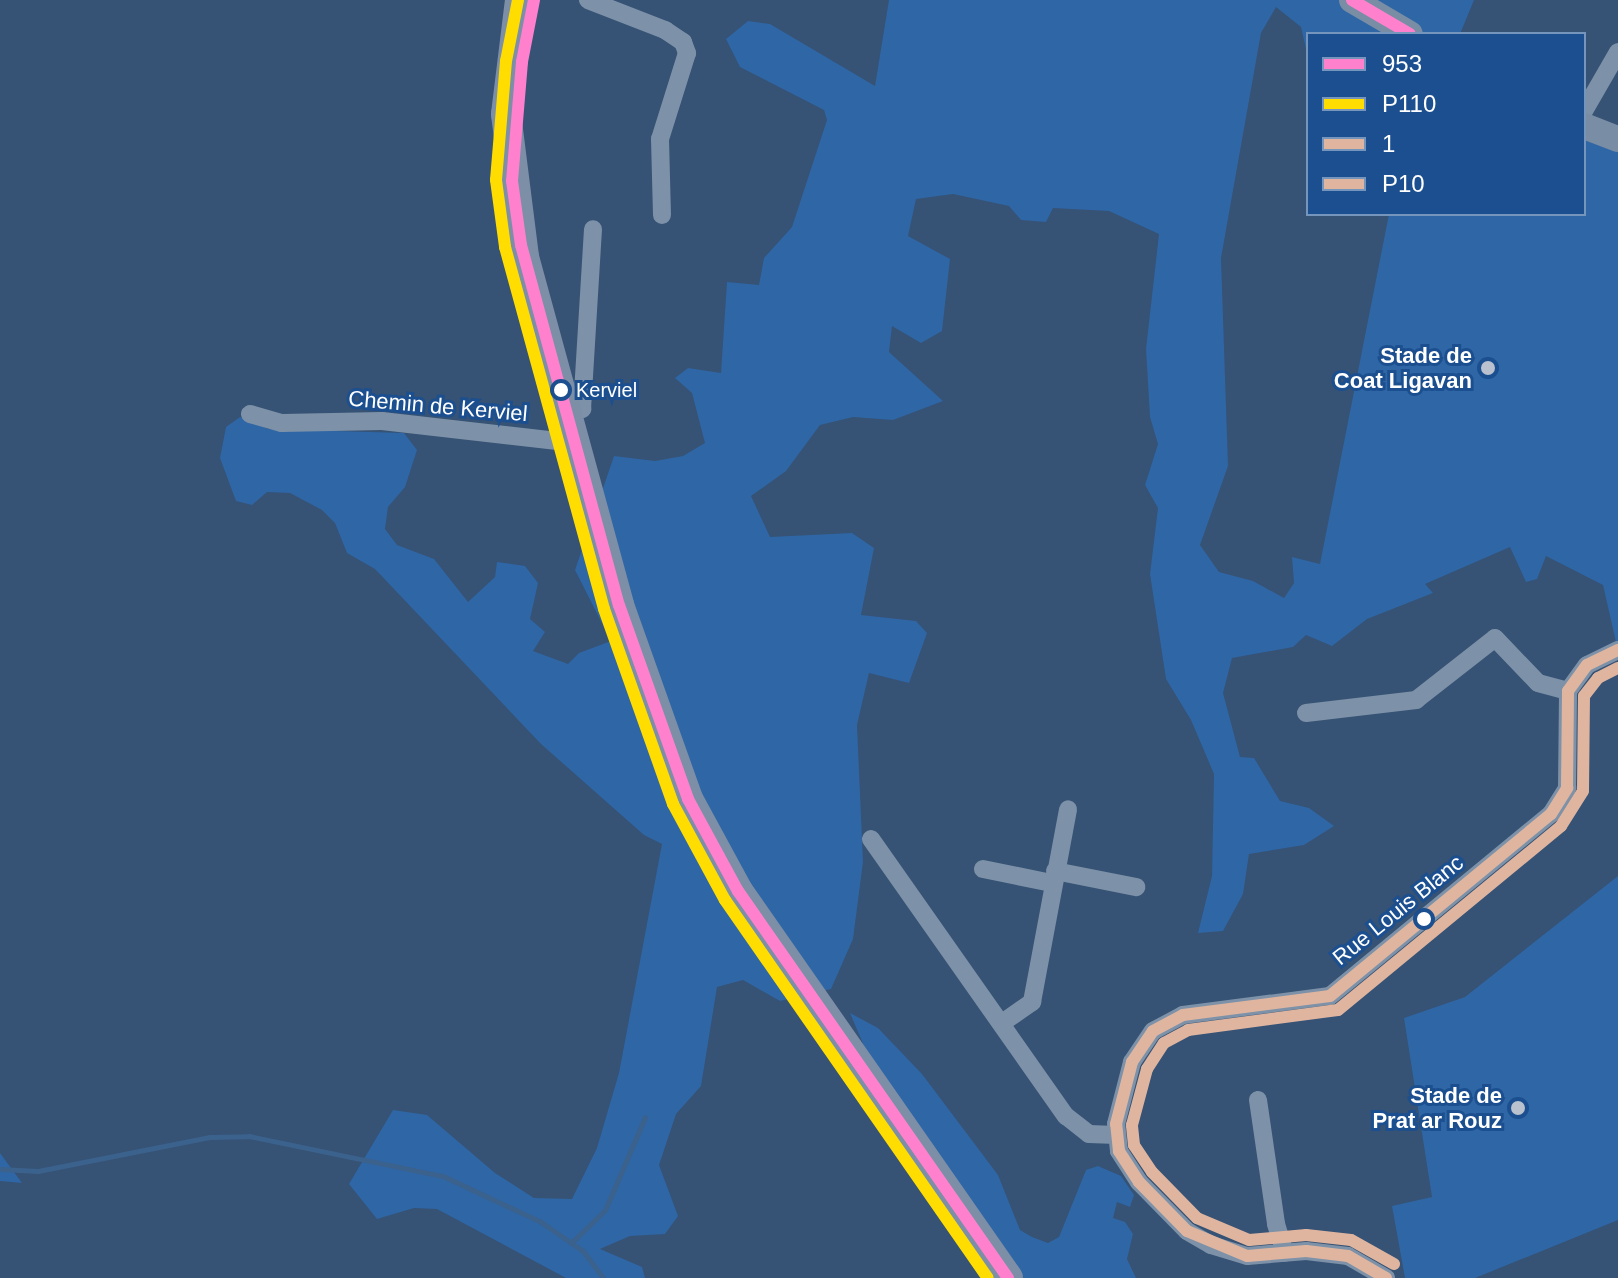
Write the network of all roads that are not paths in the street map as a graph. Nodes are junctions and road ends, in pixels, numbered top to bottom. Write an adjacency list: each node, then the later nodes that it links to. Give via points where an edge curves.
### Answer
1 (520, 0): 10 (main road, via 506,97)
2 (534, 0): 10 (main road, via 522,62)
3 (588, 0): 11 (street, via 665,30 683,42 687,53 660,139)
4 (1352, 0): 5 (main road)
5 (1407, 32)
6 (1618, 52): 7 (street)
7 (1586, 108)
8 (1586, 127): 9 (main road)
9 (1618, 139)
10 (512, 181): 13 (main road, via 524,257)
11 (662, 215)
12 (593, 229): 13 (street, via 582,409)
13 (567, 413): 15 (main road)
14 (250, 414): 15 (street, Chemin de Kerviel, via 282,423 382,421)
15 (575, 443): 28 (main road, via 627,629 706,841)
16 (1618, 650): 17 (street, via 1587,665)
17 (1568, 691): 18 (street, via 1538,683 1495,638 1416,700); 26 (street, Rue Louis Blanc, via 1568,775 1562,803 1330,1004 1202,1010 1161,1025 1136,1052)
18 (1306, 713)
19 (1068, 809): 22 (street)
20 (871, 839): 24 (street)
21 (983, 869): 22 (street)
22 (1054, 877): 23 (street); 24 (street, via 1032,1002)
23 (1136, 887)
24 (1002, 1023): 26 (street, via 1074,1125 1089,1134)
25 (1258, 1100): 27 (street)
26 (1116, 1135): 27 (street, via 1121,1157 1139,1182 1200,1240 1247,1256)
27 (1285, 1253): 29 (street, via 1348,1256)
28 (1008, 1278)
29 (1386, 1278)

